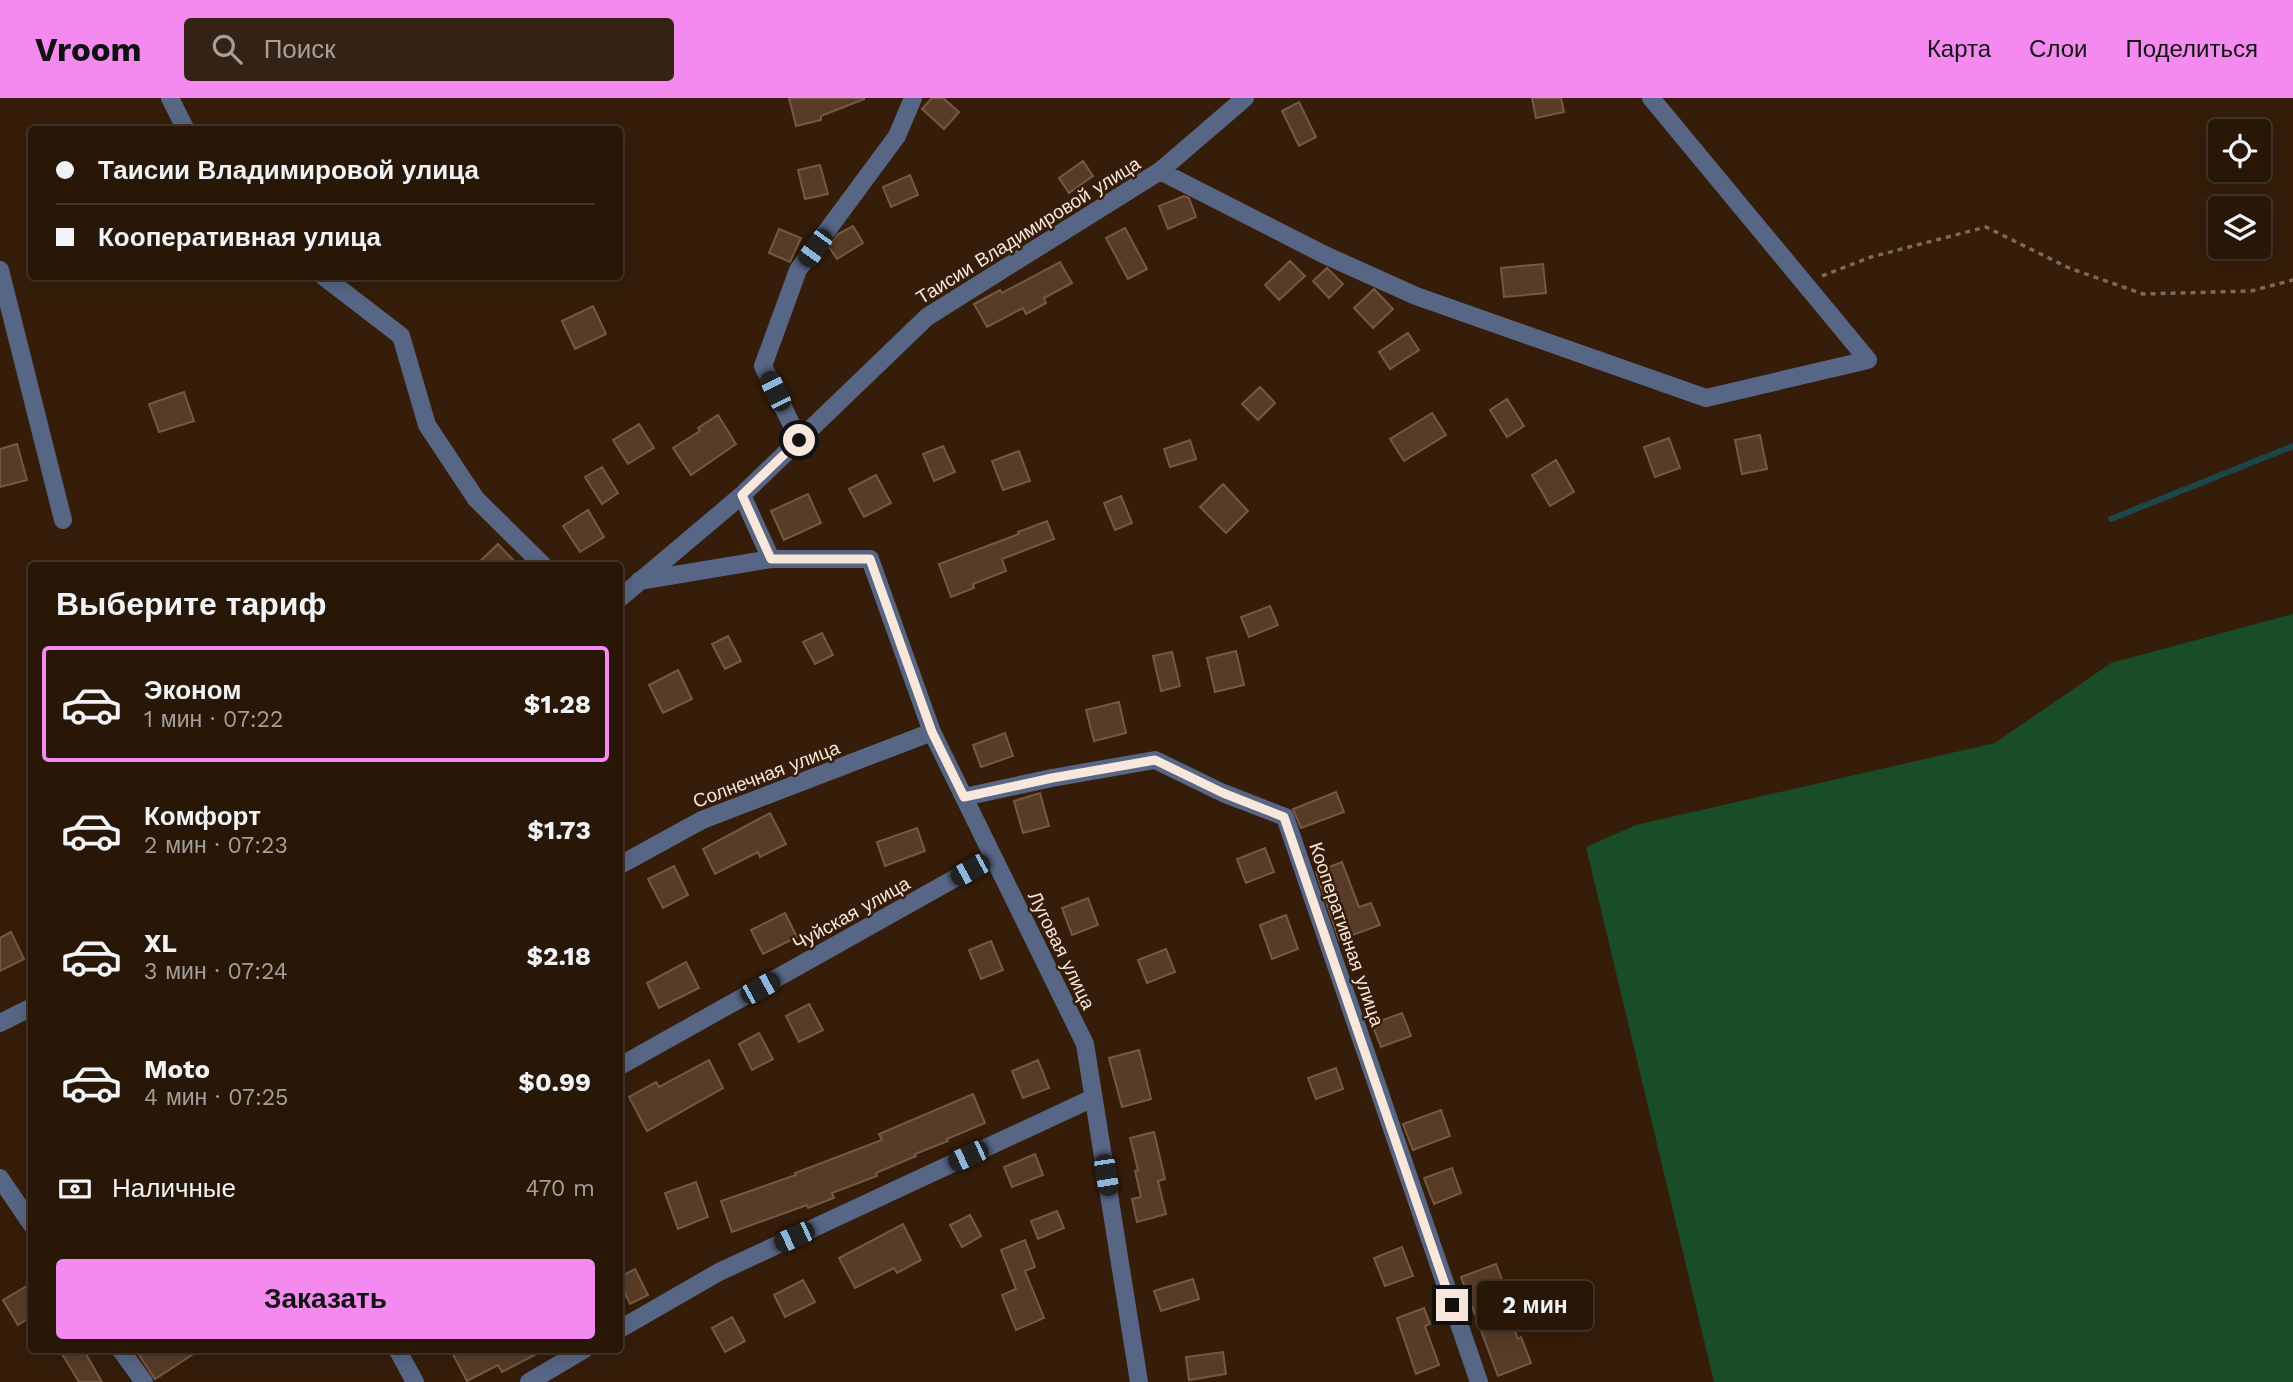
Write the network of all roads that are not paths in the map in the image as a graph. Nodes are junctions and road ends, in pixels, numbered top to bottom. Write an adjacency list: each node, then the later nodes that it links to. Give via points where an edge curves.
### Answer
1 (170, 98): 5 (street)
2 (913, 98): 9 (street, via 897,136 798,270 763,366)
3 (1245, 98): 6 (street, Таисии Владимировой улица)
4 (1651, 98): 6 (street, via 1868,360 1706,398 1416,296)
5 (184, 126)
6 (1160, 171): 9 (street, Таисии Владимировой улица, via 927,317)
7 (0, 270): 11 (street)
8 (328, 280): 13 (street, via 401,336 427,425 476,499)
9 (799, 440): 10 (street, Таисии Владимировой улица)
10 (742, 495): 12 (street); 14 (street, Таисии Владимировой улица)
11 (63, 520)
12 (771, 559): 14 (street); 16 (street, Луговая улица, via 870,559)
13 (539, 562)
14 (639, 581): 15 (street, Таисии Владимировой улица)
15 (623, 595)
16 (932, 732): 17 (street, Луговая улица); 19 (street, Солнечная улица, via 702,820)
17 (964, 797): 18 (street, Луговая улица); 34 (street, Кооперативная улица, via 1155,760 1284,817)
18 (993, 858): 22 (street, Чуйская улица); 23 (street, Луговая улица, via 1085,1044)
19 (623, 863)
20 (28, 1009): 21 (street)
21 (0, 1023)
22 (623, 1064)
23 (1093, 1098): 26 (street, via 719,1272); 33 (street, Луговая улица)
24 (0, 1178): 25 (street)
25 (28, 1219)
26 (623, 1327)
27 (123, 1353): 30 (street)
28 (399, 1353): 31 (street)
29 (578, 1353): 32 (street)
30 (144, 1382)
31 (415, 1382)
32 (529, 1382)
33 (1139, 1382)
34 (1479, 1382)

